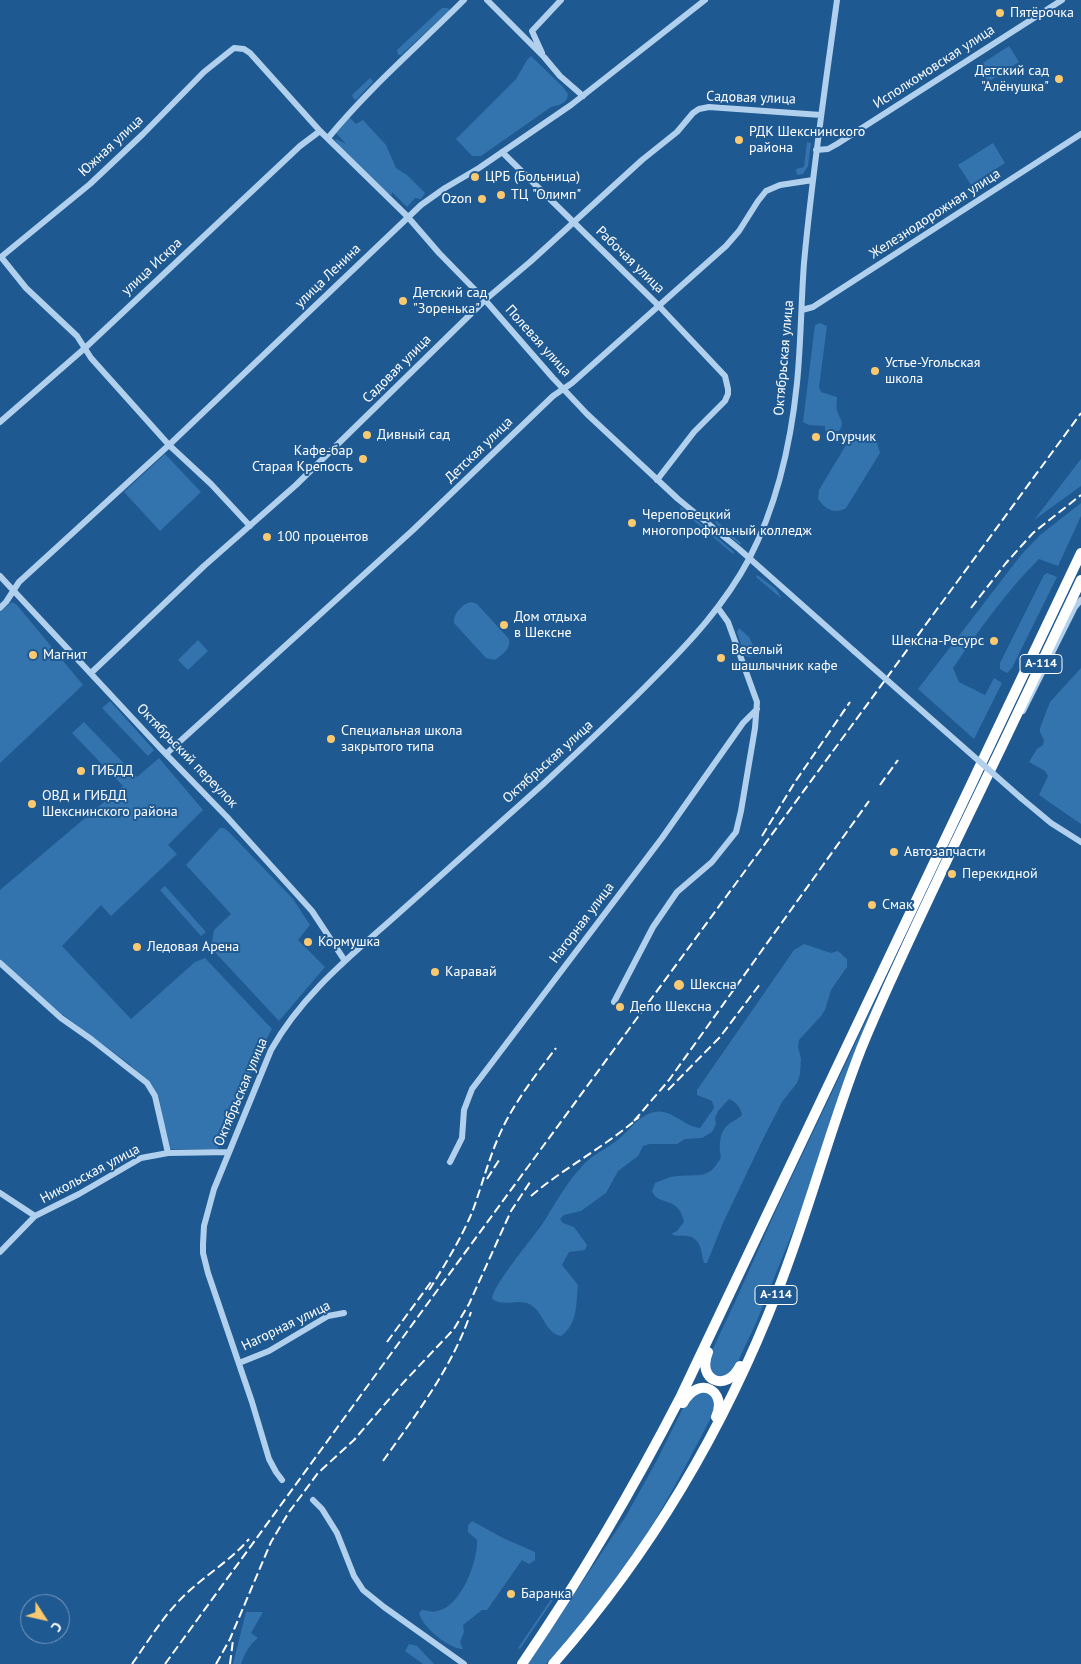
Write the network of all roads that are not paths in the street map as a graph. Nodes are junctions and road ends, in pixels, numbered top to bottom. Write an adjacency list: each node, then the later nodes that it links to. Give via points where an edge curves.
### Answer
1 (464, 0): 13 (street, via 400,60)
2 (487, 0): 8 (street)
3 (561, 0): 8 (street, via 532,31)
4 (704, 0): 9 (street, улица Ленина)
5 (837, 0): 10 (street, Октябрьская улица)
6 (1062, 0): 14 (street, Исполкомовская улица, via 828,149)
7 (234, 48): 11 (street, Полевая улица, via 244,48 250,53); 19 (street, Южная улица, via 204,72 90,184)
8 (544, 57): 9 (street)
9 (583, 96): 15 (street, улица Ленина)
10 (821, 115): 14 (street, Октябрьская улица); 18 (street, Садовая улица, via 709,106 699,109)
11 (320, 131): 13 (street, Полевая улица); 23 (street, улица Искра, via 293,152)
12 (1081, 134): 22 (street, Железнодорожная улица, via 813,307)
13 (328, 138): 17 (street, Полевая улица)
14 (816, 150): 16 (street, Октябрьская улица)
15 (502, 152): 17 (street, улица Ленина, via 430,197); 18 (street, Рабочая улица)
16 (813, 180): 21 (street, Детская улица, via 786,183 766,192 731,241); 22 (street, Октябрьская улица)
17 (407, 216): 20 (street, Полевая улица); 26 (street, улица Ленина)
18 (573, 222): 20 (street, Садовая улица); 21 (street, Рабочая улица)
19 (1, 257): 23 (street, via 21,282 77,336)
20 (485, 300): 24 (street, Полевая улица); 28 (street, Садовая улица, via 296,486)
21 (658, 305): 24 (street, Детская улица); 27 (street, Рабочая улица, via 725,376 728,394)
22 (802, 310): 30 (street, Октябрьская улица, via 797,382 784,455 772,501)
23 (84, 348): 25 (street, улица Искра); 26 (street)
24 (564, 389): 27 (street, Полевая улица); 40 (street, Детская улица)
25 (0, 422)
26 (169, 445): 28 (street); 33 (street, улица Ленина, via 19,582)
27 (657, 480): 30 (street, Полевая улица)
28 (250, 526): 37 (street, Садовая улица)
29 (1081, 553): 51 (highway, А-114)
30 (749, 558): 36 (street, Октябрьская улица); 41 (street, Полевая улица, bridge, via 1021,798)
31 (0, 576): 33 (street, Октябрьский переулок)
32 (1081, 580): 39 (highway, А-114)
33 (14, 591): 35 (street, улица Ленина); 37 (street, Октябрьский переулок)
34 (1081, 600): 39 (street, via 1030,700)
35 (0, 608)
36 (718, 608): 38 (street, via 731,629 756,694); 42 (street, Октябрьская улица, via 692,641 617,717)
37 (91, 672): 40 (street, Октябрьский переулок)
38 (757, 709): 44 (street, via 736,832 712,862 678,892 652,927); 47 (street, Нагорная улица, via 743,723 662,838 472,1089 464,1110 462,1138)
39 (1001, 746): 48 (highway, А-114, via 870,1029)
40 (166, 754): 42 (street, Октябрьский переулок, via 312,911)
41 (1081, 842)
42 (345, 961): 45 (street, Октябрьская улица, via 308,997 282,1030)
43 (0, 963): 46 (street, via 61,1018 147,1083 155,1096)
44 (614, 1002)
45 (229, 1152): 46 (street, Никольская улица); 54 (street, Октябрьская улица, via 209,1206 202,1244 208,1273)
46 (168, 1153): 50 (street, Никольская улица, via 142,1158)
47 (450, 1162)
48 (815, 1183): 51 (highway, А-114, via 738,1369 730,1379 717,1381 706,1372 705,1360); 57 (highway, А-114, via 778,1292 743,1372 694,1468)
49 (0, 1193): 50 (street, Никольская улица)
50 (35, 1216): 52 (street)
51 (762, 1227): 58 (highway, А-114, via 659,1438)
52 (0, 1252)
53 (344, 1313): 54 (street, Нагорная улица, via 328,1316 268,1351)
54 (239, 1363): 55 (street, Октябрьская улица, via 268,1459)
55 (282, 1480)
56 (314, 1500): 59 (street, via 337,1533 363,1590)
57 (641, 1551): 58 (highway, А-114, via 717,1414 718,1398 706,1388 697,1388 687,1396 633,1498); 61 (highway, А-114, via 590,1621)
58 (581, 1574): 60 (highway, А-114)
59 (464, 1664)
60 (522, 1664)
61 (553, 1664)

